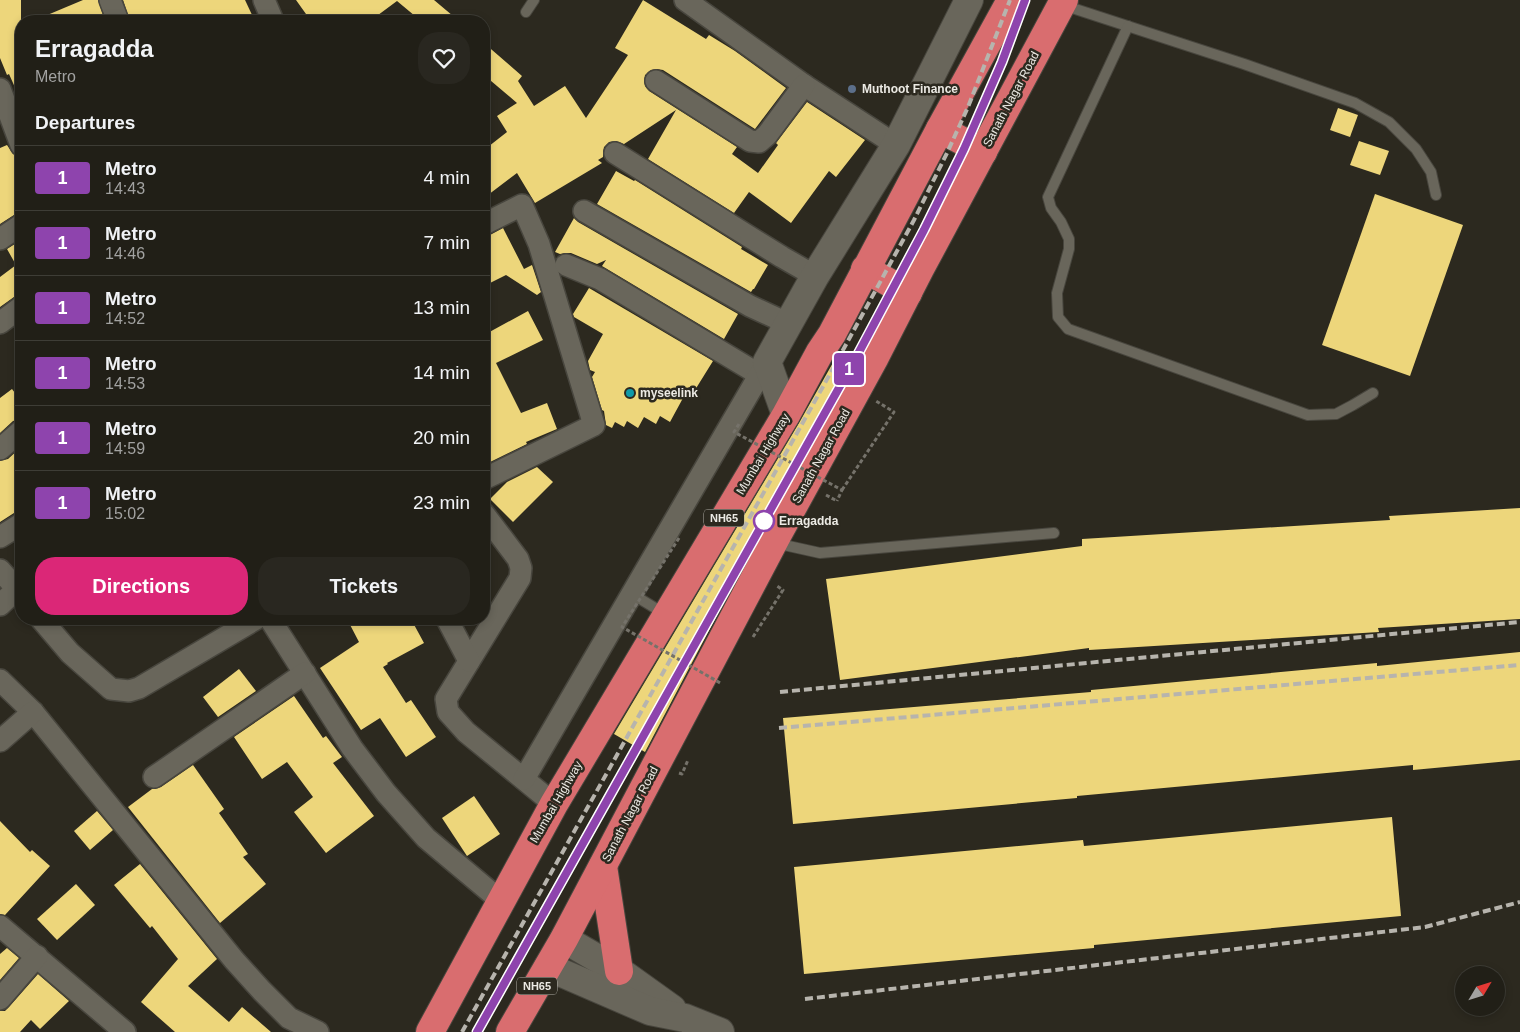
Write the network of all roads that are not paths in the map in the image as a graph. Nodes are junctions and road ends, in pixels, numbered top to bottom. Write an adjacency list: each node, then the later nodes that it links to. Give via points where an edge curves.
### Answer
1 (110, 0): 8 (street)
2 (534, 0): 7 (lane)
3 (685, 0): 11 (street)
4 (969, 0): 15 (street)
5 (1011, 0): 13 (highway, Mumbai Highway / NH65)
6 (1063, 2): 9 (lane); 16 (highway, Sanath Nagar Road / NH65)
7 (526, 12)
8 (116, 15)
9 (1128, 26): 18 (lane, via 1355,103 1389,122 1416,149 1431,172); 31 (lane, via 1048,197 1069,239 1057,292 1058,317 1068,329 1308,415 1336,414)
10 (656, 81): 11 (street, via 750,141 759,142)
11 (804, 84): 15 (street)
12 (0, 89): 14 (street)
13 (940, 129): 16 (highway); 24 (highway, Mumbai Highway / NH65)
14 (15, 138)
15 (896, 145): 25 (street)
16 (983, 152): 26 (highway, Sanath Nagar Road / NH65)
17 (615, 153): 25 (street)
18 (1436, 195)
19 (584, 211): 29 (street, via 750,306)
20 (490, 221): 35 (street, via 522,205 539,244 594,425)
21 (15, 229): 22 (street)
22 (0, 239)
23 (566, 265): 30 (street, via 600,279)
24 (865, 269): 26 (highway); 32 (highway, Mumbai Highway / NH65)
25 (815, 276): 29 (street)
26 (908, 293): 40 (highway, Sanath Nagar Road / NH65)
27 (15, 312): 28 (street)
28 (0, 323)
29 (789, 324): 30 (street)
30 (764, 368): 32 (street); 43 (street)
31 (1373, 393)
32 (786, 415): 46 (highway, Mumbai Highway / NH65)
33 (15, 437): 34 (street)
34 (0, 449)
35 (490, 476)
36 (490, 522): 51 (street, via 518,560 520,578)
37 (15, 528): 39 (street)
38 (1054, 534): 40 (lane, via 820,553)
39 (0, 537)
40 (774, 543): 59 (highway, Sanath Nagar Road / NH65)
41 (0, 570): 42 (street)
42 (15, 587)
43 (632, 594): 46 (lane); 57 (street)
44 (15, 595): 45 (street)
45 (0, 605)
46 (666, 615): 58 (highway, Mumbai Highway / NH65)
47 (46, 625): 48 (street, via 70,653 111,689 129,691)
48 (246, 625)
49 (274, 625): 52 (street)
50 (450, 625): 51 (street)
51 (469, 661): 57 (street, via 446,699 448,712 466,732)
52 (305, 673): 56 (street); 60 (street, via 352,748 386,793 426,838)
53 (0, 680): 54 (street)
54 (33, 712): 55 (street); 69 (street, via 262,991 289,1018)
55 (0, 741)
56 (154, 777)
57 (524, 779): 58 (street)
58 (554, 804): 60 (highway, Mumbai Highway / NH65)
59 (603, 866): 62 (highway, Sanath Nagar Road / NH65); 65 (highway)
60 (500, 901): 70 (highway, Mumbai Highway / NH65)
61 (0, 926): 63 (street)
62 (564, 939): 64 (highway, NH65); 65 (street)
63 (37, 956): 66 (street); 68 (street)
64 (548, 967): 67 (street, via 650,1011); 71 (highway, NH65)
65 (618, 971): 67 (street)
66 (0, 999)
67 (686, 1018): 72 (street)
68 (125, 1032)
69 (318, 1032)
70 (430, 1032)
71 (510, 1032)
72 (720, 1032)

